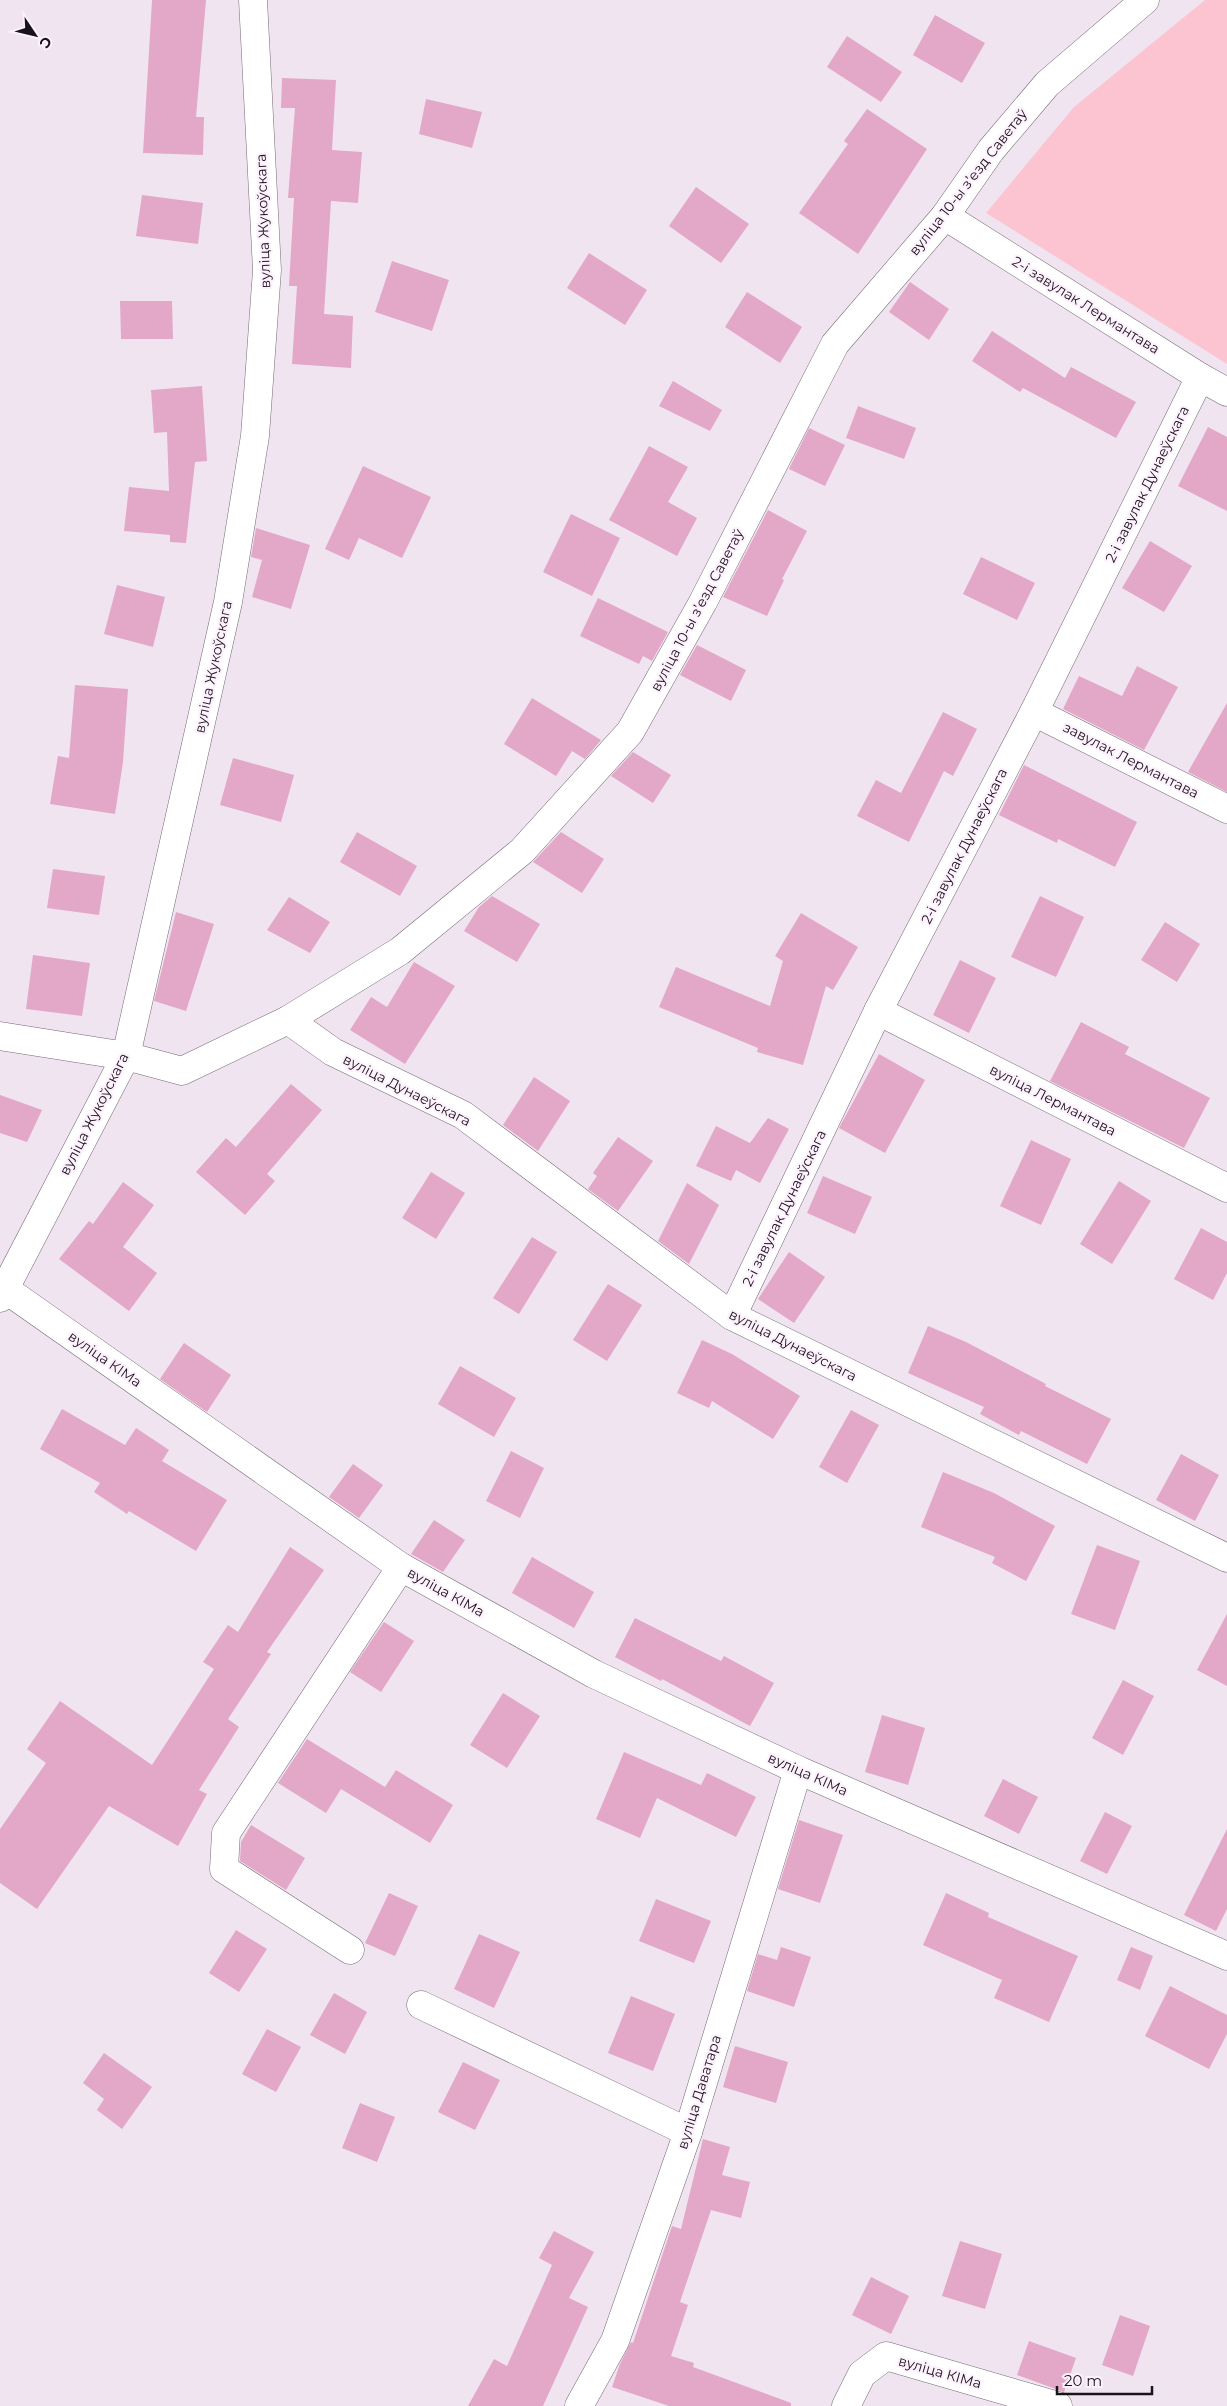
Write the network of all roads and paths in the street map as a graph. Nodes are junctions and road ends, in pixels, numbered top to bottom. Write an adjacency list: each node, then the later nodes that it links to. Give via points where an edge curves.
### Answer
1 (253, 0): 11 (street, вуліца Жукоўскага, via 267,270 255,436 228,602)
2 (1145, 0): 3 (street, вуліца 10-ы зʼезд Саветаў, via 1047,84 990,150)
3 (946, 216): 4 (street, 2-і завулак Лермантава); 9 (street, вуліца 10-ы зʼезд Саветаў, via 835,344 703,602 630,732 522,851 400,950)
4 (1200, 377): 5 (street, 2-і завулак Лермантава); 6 (street, 2-і завулак Дунаеўскага)
5 (1227, 392)
6 (1034, 712): 7 (street, завулак Лермантава); 8 (street, 2-і завулак Дунаеўскага)
7 (1227, 809)
8 (878, 1011): 12 (street, вуліца Лермантава); 14 (street, 2-і завулак Дунаеўскага)
9 (288, 1020): 11 (street, вуліца 10-ы зʼезд Саветаў, via 182,1071); 14 (street, вуліца Дунаеўскага, via 333,1052 463,1115)
10 (0, 1036): 11 (street, вуліца 10-ы зʼезд Саветаў)
11 (126, 1056): 13 (street, вуліца Жукоўскага)
12 (1227, 1188)
13 (3, 1293): 16 (street, вуліца КІМа)
14 (732, 1316): 15 (street, вуліца Дунаеўскага)
15 (1227, 1558)
16 (400, 1567): 17 (street, вуліца КІМа, via 594,1674); 18 (street, вуліца КІМа, via 226,1833 224,1869)
17 (798, 1770): 19 (street, вуліца КІМа); 21 (street, вуліца Даватара)
18 (350, 1950)
19 (1227, 1956)
20 (421, 2004): 21 (street)
21 (688, 2132): 22 (street, вуліца Даватара, via 616,2341)
22 (579, 2406)
23 (846, 2406): 24 (street, вуліца КІМа, via 862,2374 886,2356)
24 (1058, 2406)

